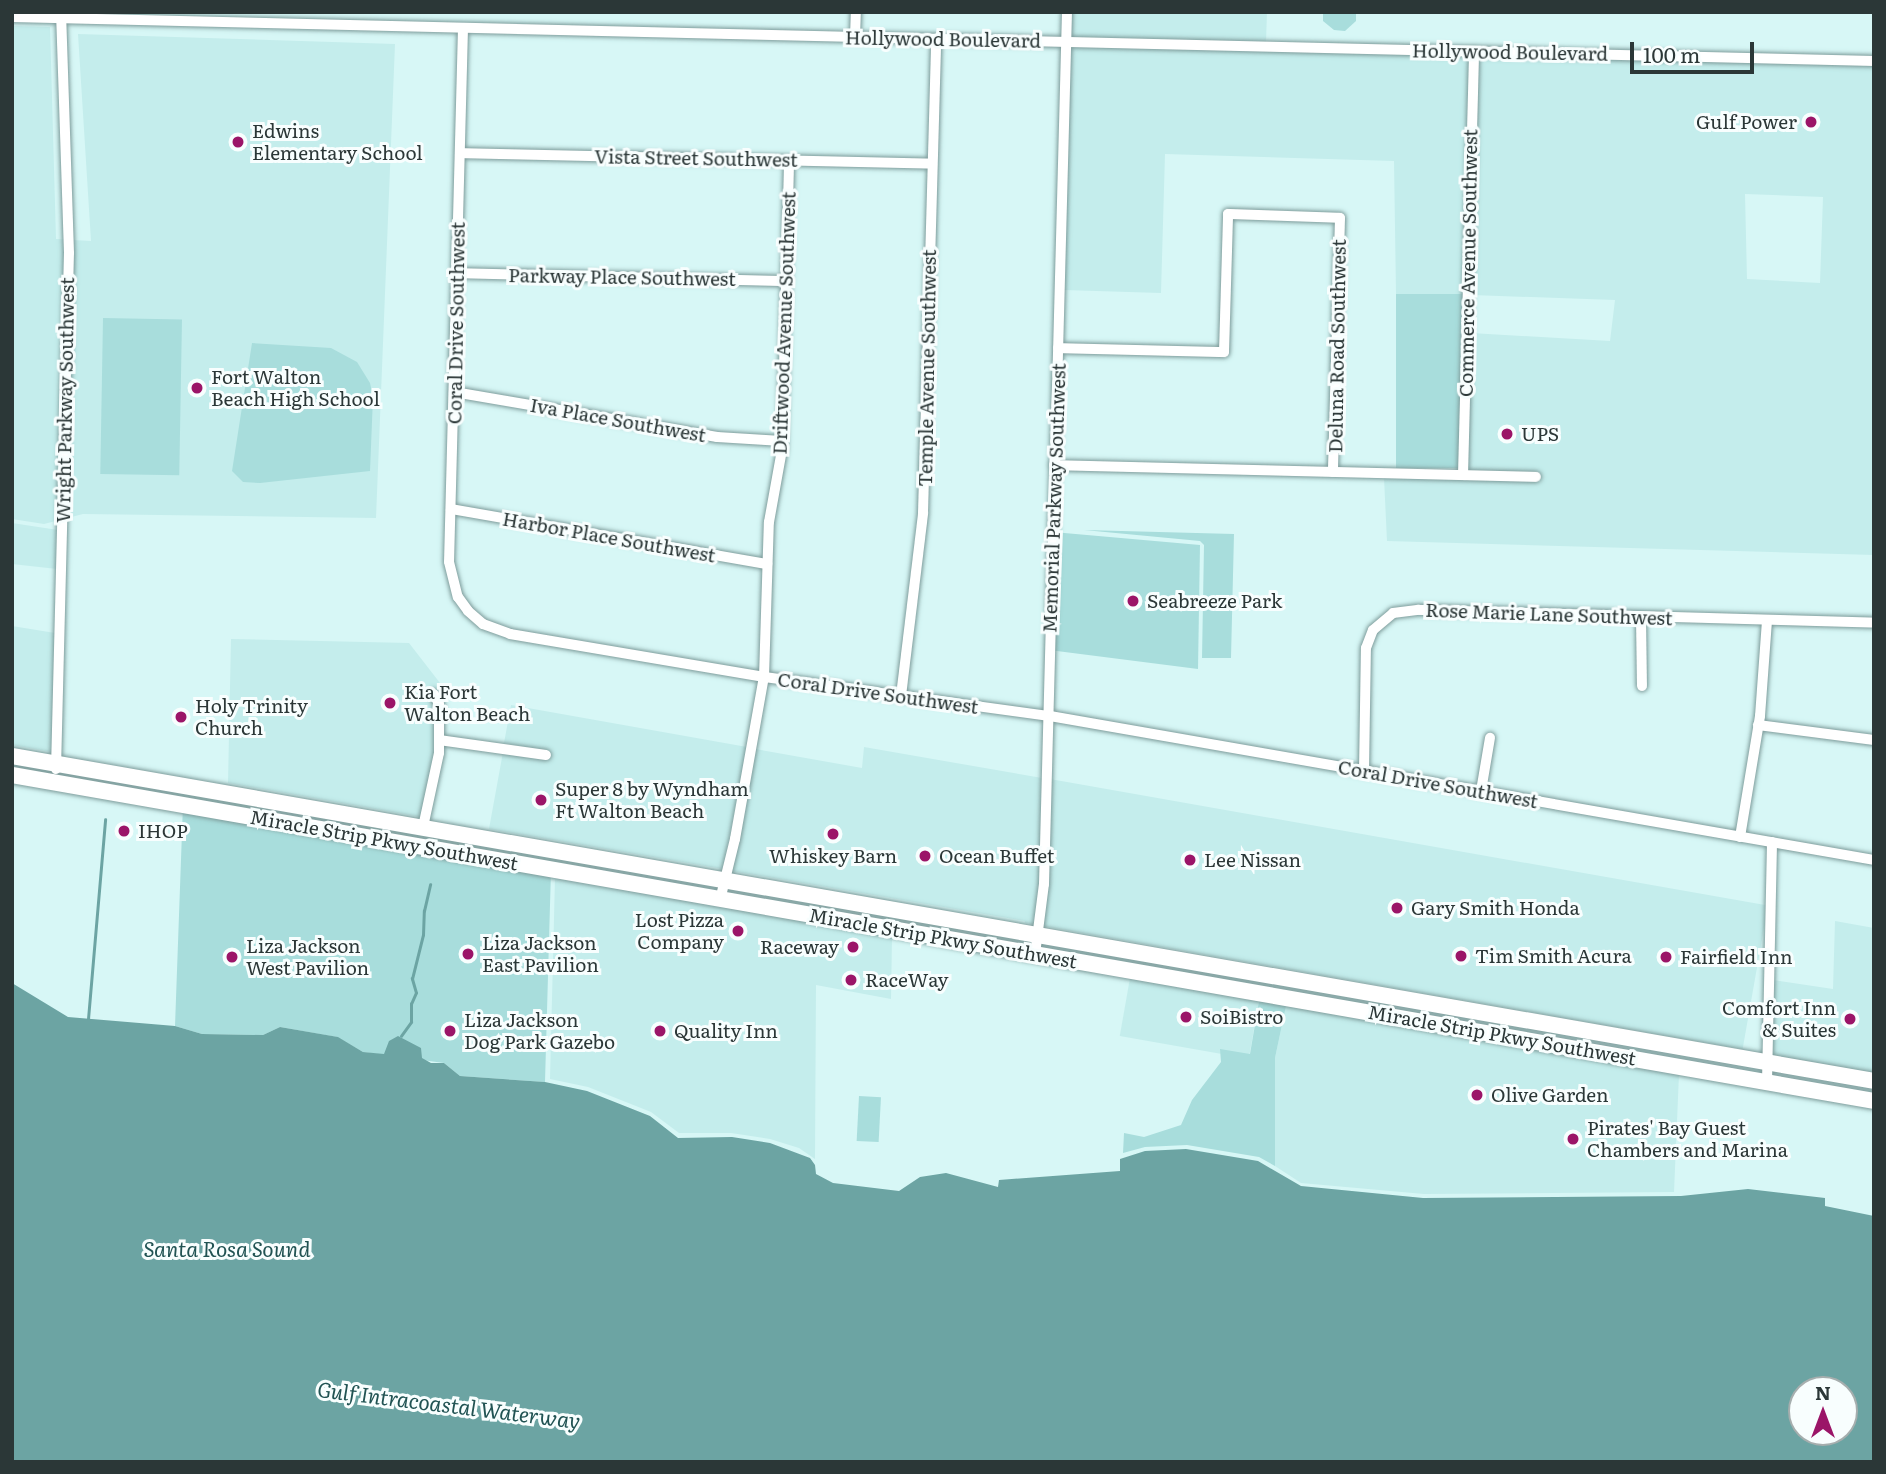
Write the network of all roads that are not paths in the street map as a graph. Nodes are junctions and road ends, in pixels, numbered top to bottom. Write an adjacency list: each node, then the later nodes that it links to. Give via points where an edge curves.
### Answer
1 (856, 12): 7 (street)
2 (1067, 12): 9 (street, Memorial Parkway Southwest)
3 (61, 15): 4 (street, Hollywood Boulevard); 5 (street, Hollywood Boulevard); 40 (street, Wright Parkway Southwest, via 69,253)
4 (12, 17)
5 (275, 18): 6 (street, Hollywood Boulevard)
6 (463, 28): 7 (street, Hollywood Boulevard); 12 (street, Coral Drive Southwest)
7 (855, 37): 8 (street, Hollywood Boulevard)
8 (936, 39): 9 (street, Hollywood Boulevard); 14 (street, Temple Avenue Southwest)
9 (1066, 42): 10 (street, Hollywood Boulevard); 17 (street, Memorial Parkway Southwest)
10 (1474, 51): 11 (street, Hollywood Boulevard); 22 (street, Commerce Avenue Southwest)
11 (1874, 61)
12 (460, 153): 13 (street, Vista Street Southwest); 15 (street, Coral Drive Southwest)
13 (789, 161): 14 (street, Vista Street Southwest); 16 (street, Driftwood Avenue Southwest)
14 (932, 164): 32 (street, Temple Avenue Southwest, via 923,513)
15 (457, 273): 16 (street, Parkway Place Southwest); 18 (street, Coral Drive Southwest)
16 (786, 281): 19 (street, Driftwood Avenue Southwest)
17 (1058, 348): 20 (street, Memorial Parkway Southwest); 21 (street, Deluna Road Southwest, via 1224,352 1228,214 1340,218)
18 (454, 391): 19 (street, Iva Place Southwest, via 717,437); 24 (street, Coral Drive Southwest)
19 (782, 441): 25 (street, Driftwood Avenue Southwest)
20 (1055, 465): 21 (street); 33 (street, Memorial Parkway Southwest)
21 (1334, 472): 22 (street)
22 (1463, 475): 23 (street)
23 (1536, 477)
24 (451, 509): 25 (street, Harbor Place Southwest); 29 (street, Coral Drive Southwest, via 451,577 463,605 483,624 510,634)
25 (767, 564): 29 (street, Driftwood Avenue Southwest)
26 (1641, 617): 27 (street, Rose Marie Lane Southwest); 30 (street); 41 (street, Rose Marie Lane Southwest, via 1393,613 1373,630 1366,648)
27 (1767, 620): 28 (street, Rose Marie Lane Southwest); 34 (street)
28 (1874, 623)
29 (764, 677): 32 (street, Coral Drive Southwest); 49 (street, Driftwood Avenue Southwest)
30 (1642, 686)
31 (434, 694): 36 (street, via 439,704)
32 (901, 696): 33 (street, Coral Drive Southwest)
33 (1048, 716): 41 (street, Coral Drive Southwest); 51 (street, Memorial Parkway Southwest)
34 (1758, 726): 37 (street); 46 (street)
35 (1490, 738): 44 (street)
36 (439, 740): 38 (street); 45 (street)
37 (1874, 740)
38 (546, 755)
39 (12, 756): 40 (highway, Miracle Strip Pkwy Southwest)
40 (56, 763): 43 (street, Wright Parkway Southwest); 45 (highway, Miracle Strip Pkwy Southwest)
41 (1364, 771): 44 (street, Coral Drive Southwest)
42 (12, 775): 43 (highway, Miracle Strip Pkwy Southwest)
43 (55, 782): 50 (highway, Miracle Strip Pkwy Southwest)
44 (1481, 791): 46 (street, Coral Drive Southwest)
45 (423, 827): 49 (highway, Miracle Strip Pkwy Southwest)
46 (1740, 837): 47 (street, Coral Drive Southwest)
47 (1772, 842): 48 (street, Coral Drive Southwest); 53 (street)
48 (1874, 860)
49 (725, 880): 50 (street, Driftwood Avenue Southwest); 51 (highway, Miracle Strip Pkwy Southwest)
50 (720, 900): 52 (highway, Miracle Strip Pkwy Southwest)
51 (1039, 935): 52 (street, Memorial Parkway Southwest); 53 (highway, Miracle Strip Pkwy Southwest)
52 (1035, 954): 55 (highway, Miracle Strip Pkwy Southwest)
53 (1767, 1062): 54 (highway, Miracle Strip Pkwy Southwest); 55 (street)
54 (1874, 1081)
55 (1767, 1082): 56 (highway, Miracle Strip Pkwy Southwest)
56 (1874, 1101)

